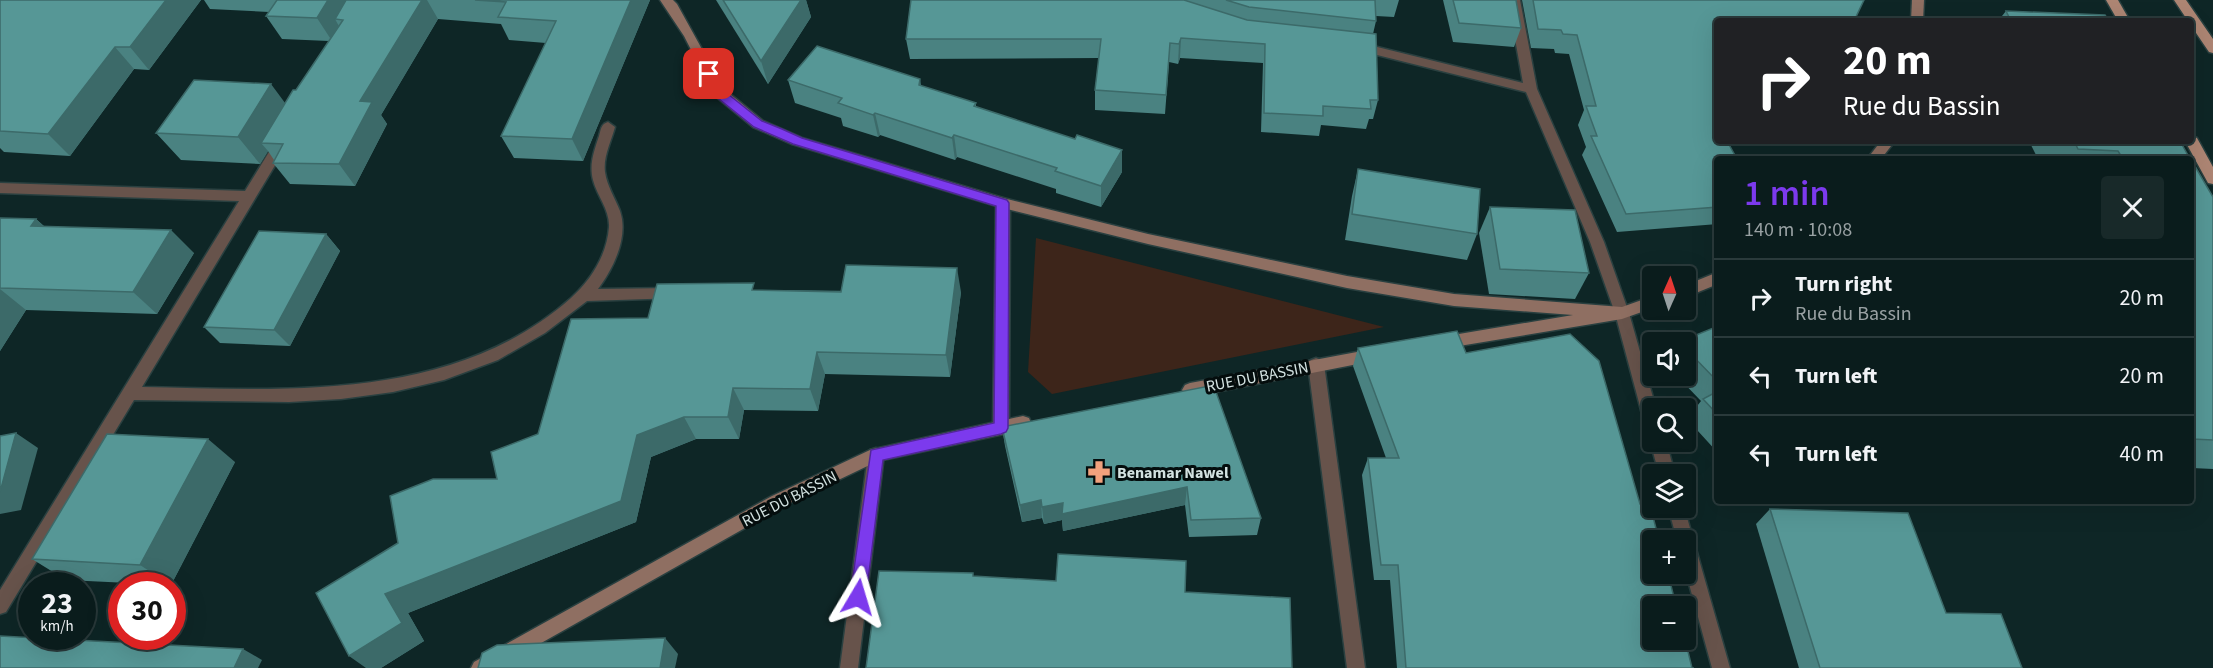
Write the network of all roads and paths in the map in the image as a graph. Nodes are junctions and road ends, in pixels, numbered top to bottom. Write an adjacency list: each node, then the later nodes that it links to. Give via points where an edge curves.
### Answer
1 (666, 0): 21 (main road, via 690,36 718,92 758,124 798,141)
2 (1514, 0): 12 (street)
3 (1918, 0): 6 (main road)
4 (2112, 0): 7 (main road)
5 (2180, 0): 8 (main road)
6 (1917, 18)
7 (2122, 18)
8 (2192, 18)
9 (2194, 21): 11 (main road)
10 (1348, 45): 12 (street, via 1371,47)
11 (2213, 50)
12 (1532, 89): 27 (street, via 1598,242)
13 (608, 127): 25 (street, via 598,165 601,188 615,219 614,239)
14 (287, 134): 20 (street)
15 (1886, 144): 17 (main road)
16 (2194, 144): 18 (main road)
17 (1876, 156)
18 (2213, 179)
19 (0, 188): 20 (street)
20 (251, 196): 31 (street)
21 (1003, 203): 27 (main road, via 1347,282 1454,300); 35 (street)
22 (1714, 280): 23 (main road)
23 (1696, 287)
24 (690, 294): 25 (street)
25 (586, 295): 31 (street, via 558,318 495,356 428,380 357,392)
26 (1642, 306): 27 (main road)
27 (1622, 312): 28 (main road); 33 (street)
28 (1422, 346)
29 (1386, 352): 30 (main road, RUE DU BASSIN)
30 (1316, 364): 32 (main road, RUE DU BASSIN); 41 (street)
31 (129, 393): 38 (street)
32 (1170, 394)
33 (1646, 398)
34 (1035, 421): 35 (main road, RUE DU BASSIN)
35 (1001, 428): 36 (main road, RUE DU BASSIN)
36 (876, 455): 39 (main road, RUE DU BASSIN, via 778,501); 40 (street)
37 (1696, 577): 42 (street)
38 (0, 606)
39 (480, 668)
40 (849, 668)
41 (1356, 668)
42 (1721, 668)

